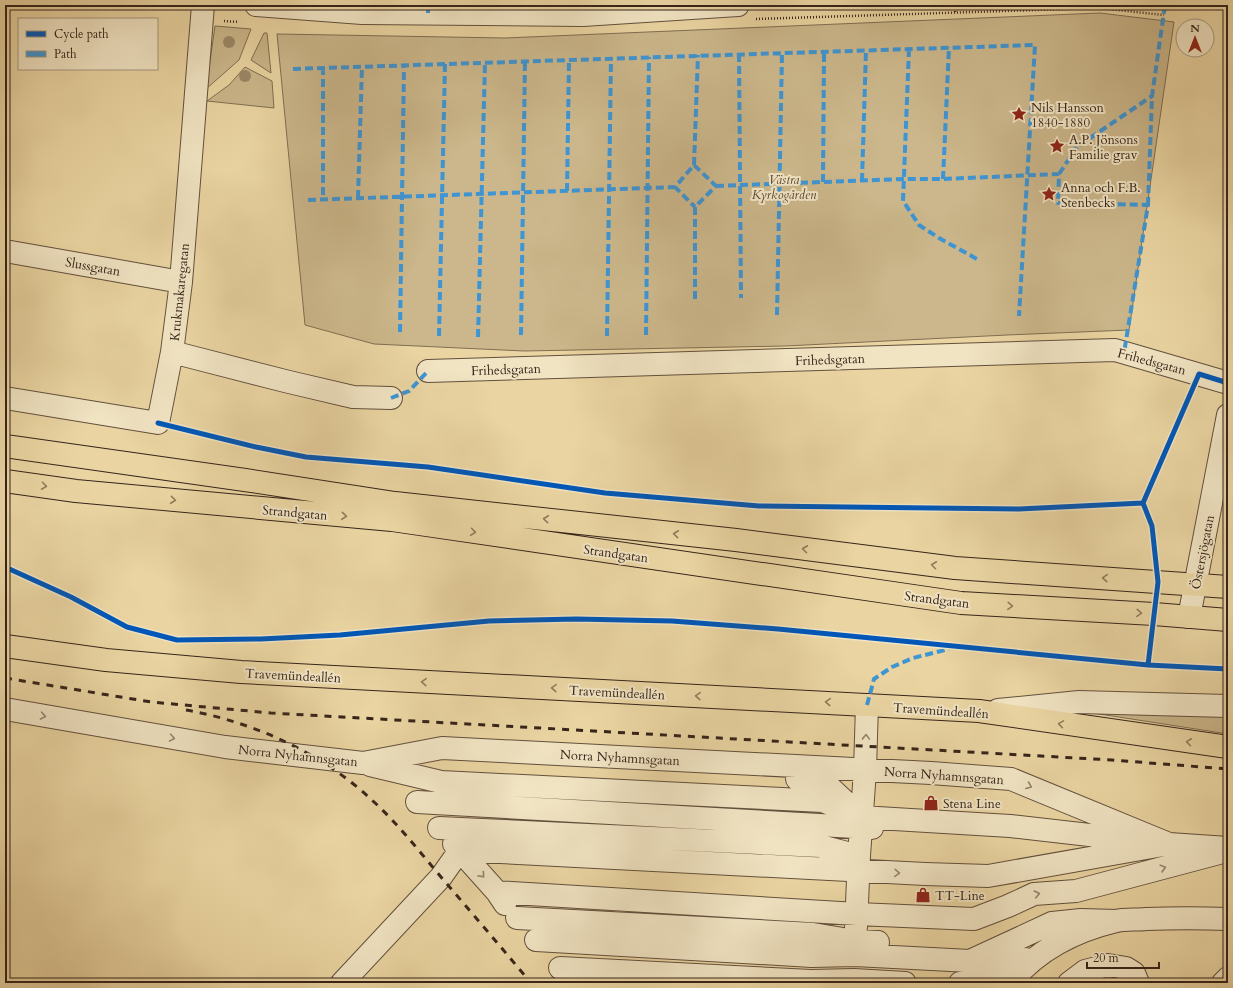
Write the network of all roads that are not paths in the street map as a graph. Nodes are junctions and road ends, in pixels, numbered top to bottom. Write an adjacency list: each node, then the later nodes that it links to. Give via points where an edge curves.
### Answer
1 (203, 5): 5 (street, Krukmakaregatan)
2 (256, 5): 3 (street, via 362,13 583,15)
3 (738, 5)
4 (5, 251): 5 (street, Slussgatan)
5 (182, 282): 6 (street, Krukmakaregatan)
6 (172, 352): 9 (street, Krukmakaregatan, via 158,423); 10 (street, via 353,397)
7 (428, 371): 8 (street, Frihedsgatan, via 1115,350)
8 (1228, 383)
9 (5, 398)
10 (391, 398)
11 (1228, 415): 14 (street, Östersjögatan)
12 (5, 446): 14 (main road, Strandgatan, one-way to 12, via 954,568 736,540 396,503)
13 (5, 481): 16 (main road, Strandgatan, one-way to 16, via 76,491 392,520 961,603)
14 (1195, 584): 15 (main road, Strandgatan); 16 (street, Östersjögatan)
15 (1228, 587)
16 (1189, 617): 17 (main road, Strandgatan)
17 (1228, 620)
18 (5, 646): 19 (main road, Travemündeallén, one-way to 18, via 241,672 106,660)
19 (867, 705): 22 (main road, Travemündeallén); 25 (street, one-way to 19)
20 (1228, 706): 22 (street, via 1079,702)
21 (5, 709): 24 (street, Norra Nyhamnsgatan, one-way to 24, via 225,748)
22 (979, 711): 23 (main road, Travemündeallén, one-way to 22)
23 (1228, 748)
24 (363, 763): 25 (street, Norra Nyhamnsgatan, via 442,748); 26 (street); 28 (street, via 443,759)
25 (865, 770): 27 (street); 29 (street, Norra Nyhamnsgatan, one-way to 29, via 1011,779)
26 (433, 821): 28 (street); 28 (street); 28 (street); 36 (street, one-way to 36); 41 (street, via 441,877)
27 (861, 822): 28 (street); 28 (street); 29 (street, via 1010,826); 32 (street)
28 (821, 824): 32 (street)
29 (1169, 844): 30 (street, Norra Nyhamnsgatan); 32 (street, one-way to 29, via 990,864)
30 (1228, 848)
31 (1228, 851): 39 (street, one-way to 31, via 975,924 1034,894 1076,891)
32 (858, 863): 39 (street)
33 (1228, 919): 34 (street, via 1191,917)
34 (1117, 921): 35 (street, via 1081,920 1052,923); 38 (street, via 1069,936)
35 (1012, 940): 39 (street, via 976,948); 39 (street, via 970,960)
36 (537, 941): 37 (street); 37 (street); 37 (street); 37 (street); 42 (street)
37 (813, 945): 39 (street); 39 (street)
38 (1043, 951): 44 (street, via 986,978); 45 (street)
39 (855, 952): 43 (street)
40 (1228, 978): 48 (street)
41 (342, 983)
42 (625, 983)
43 (905, 983)
44 (960, 983)
45 (1010, 983)
46 (1069, 983): 47 (street, via 1085,971 1108,965 1126,968 1134,973)
47 (1138, 983)
48 (1223, 983)

